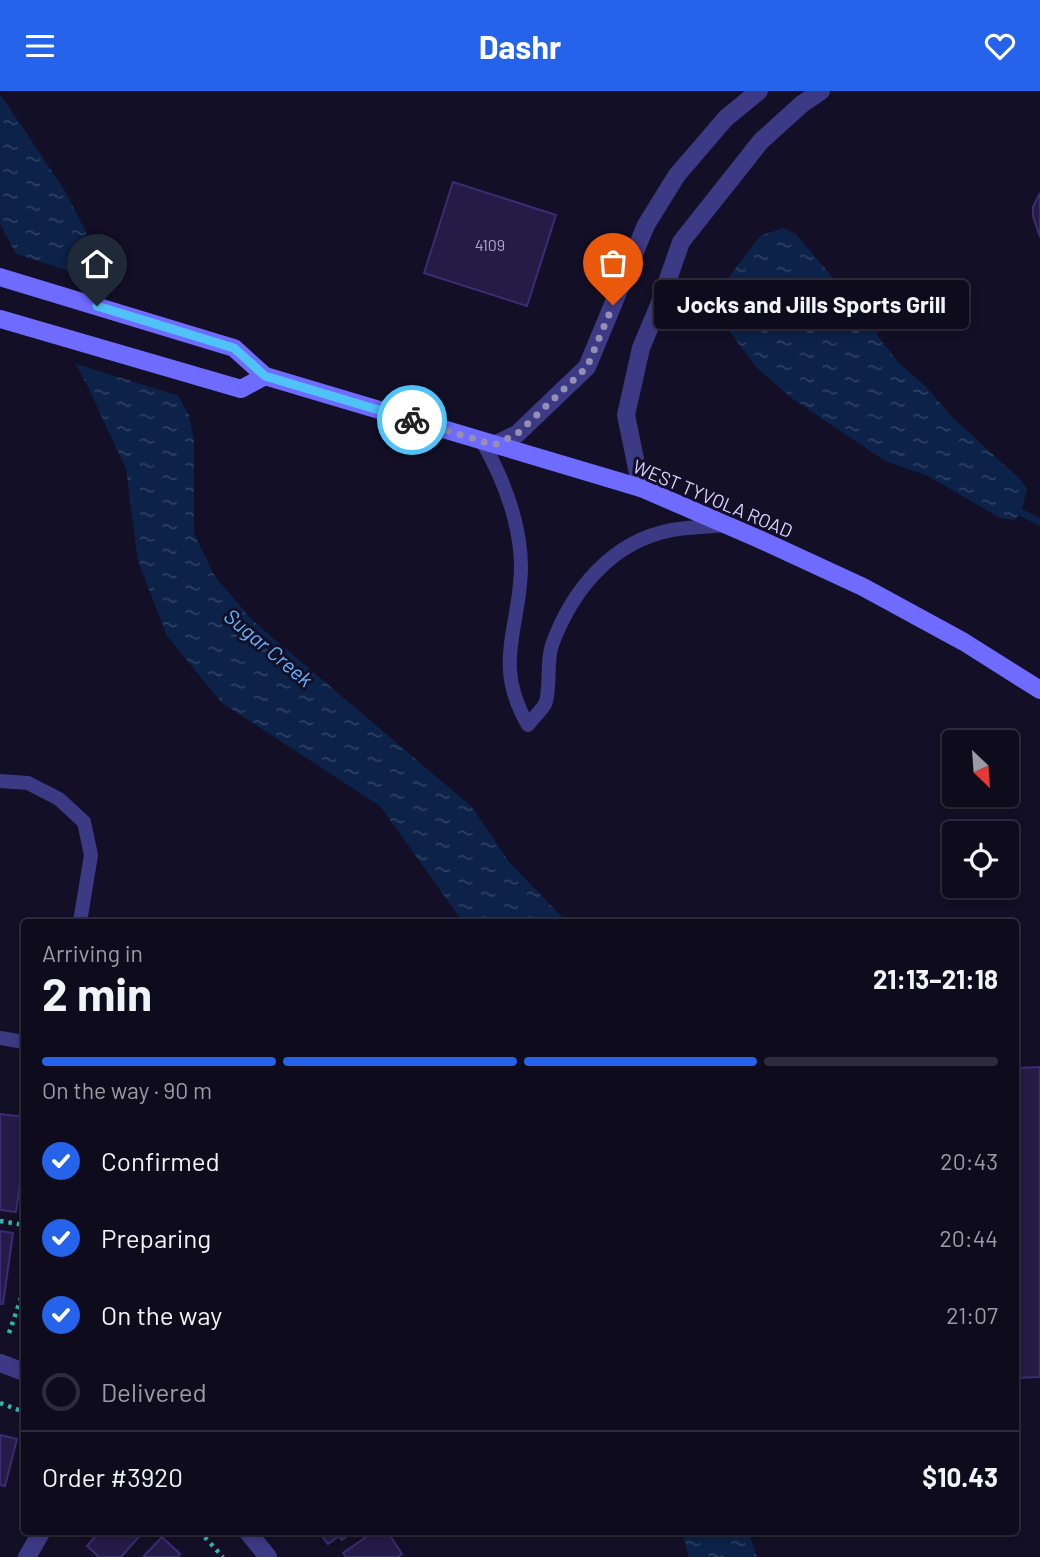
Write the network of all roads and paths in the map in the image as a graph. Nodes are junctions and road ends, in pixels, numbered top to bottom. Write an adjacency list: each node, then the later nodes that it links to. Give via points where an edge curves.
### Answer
1 (758, 91): 6 (street, via 726,118 677,175 646,225 587,367 517,434)
2 (821, 91): 7 (street, via 761,141 681,242 641,348 626,415)
3 (0, 277): 5 (main road, WEST TYVOLA ROAD, via 234,348)
4 (0, 319): 5 (main road, via 241,389)
5 (265, 376): 6 (main road, WEST TYVOLA ROAD)
6 (488, 443): 7 (main road, WEST TYVOLA ROAD); 8 (lane, via 517,525 521,572 509,671 517,708 528,725 546,702 552,646 576,596 603,563 633,543 670,530)
7 (640, 488): 8 (main road, WEST TYVOLA ROAD)
8 (726, 525): 9 (main road, WEST TYVOLA ROAD, via 863,587)
9 (1040, 690)
10 (0, 781): 11 (lane, via 28,783 59,799 84,822 91,855)
11 (80, 919)
12 (0, 1038): 13 (lane)
13 (21, 1042)
14 (0, 1220): 15 (path)
15 (21, 1224)
16 (21, 1290): 17 (path)
17 (9, 1333)
18 (0, 1363): 19 (street)
19 (21, 1371)
20 (0, 1403): 21 (path)
21 (21, 1411)
22 (41, 1535): 25 (street)
23 (203, 1535): 26 (path)
24 (250, 1535): 27 (street)
25 (27, 1557)
26 (223, 1557)
27 (268, 1557)

